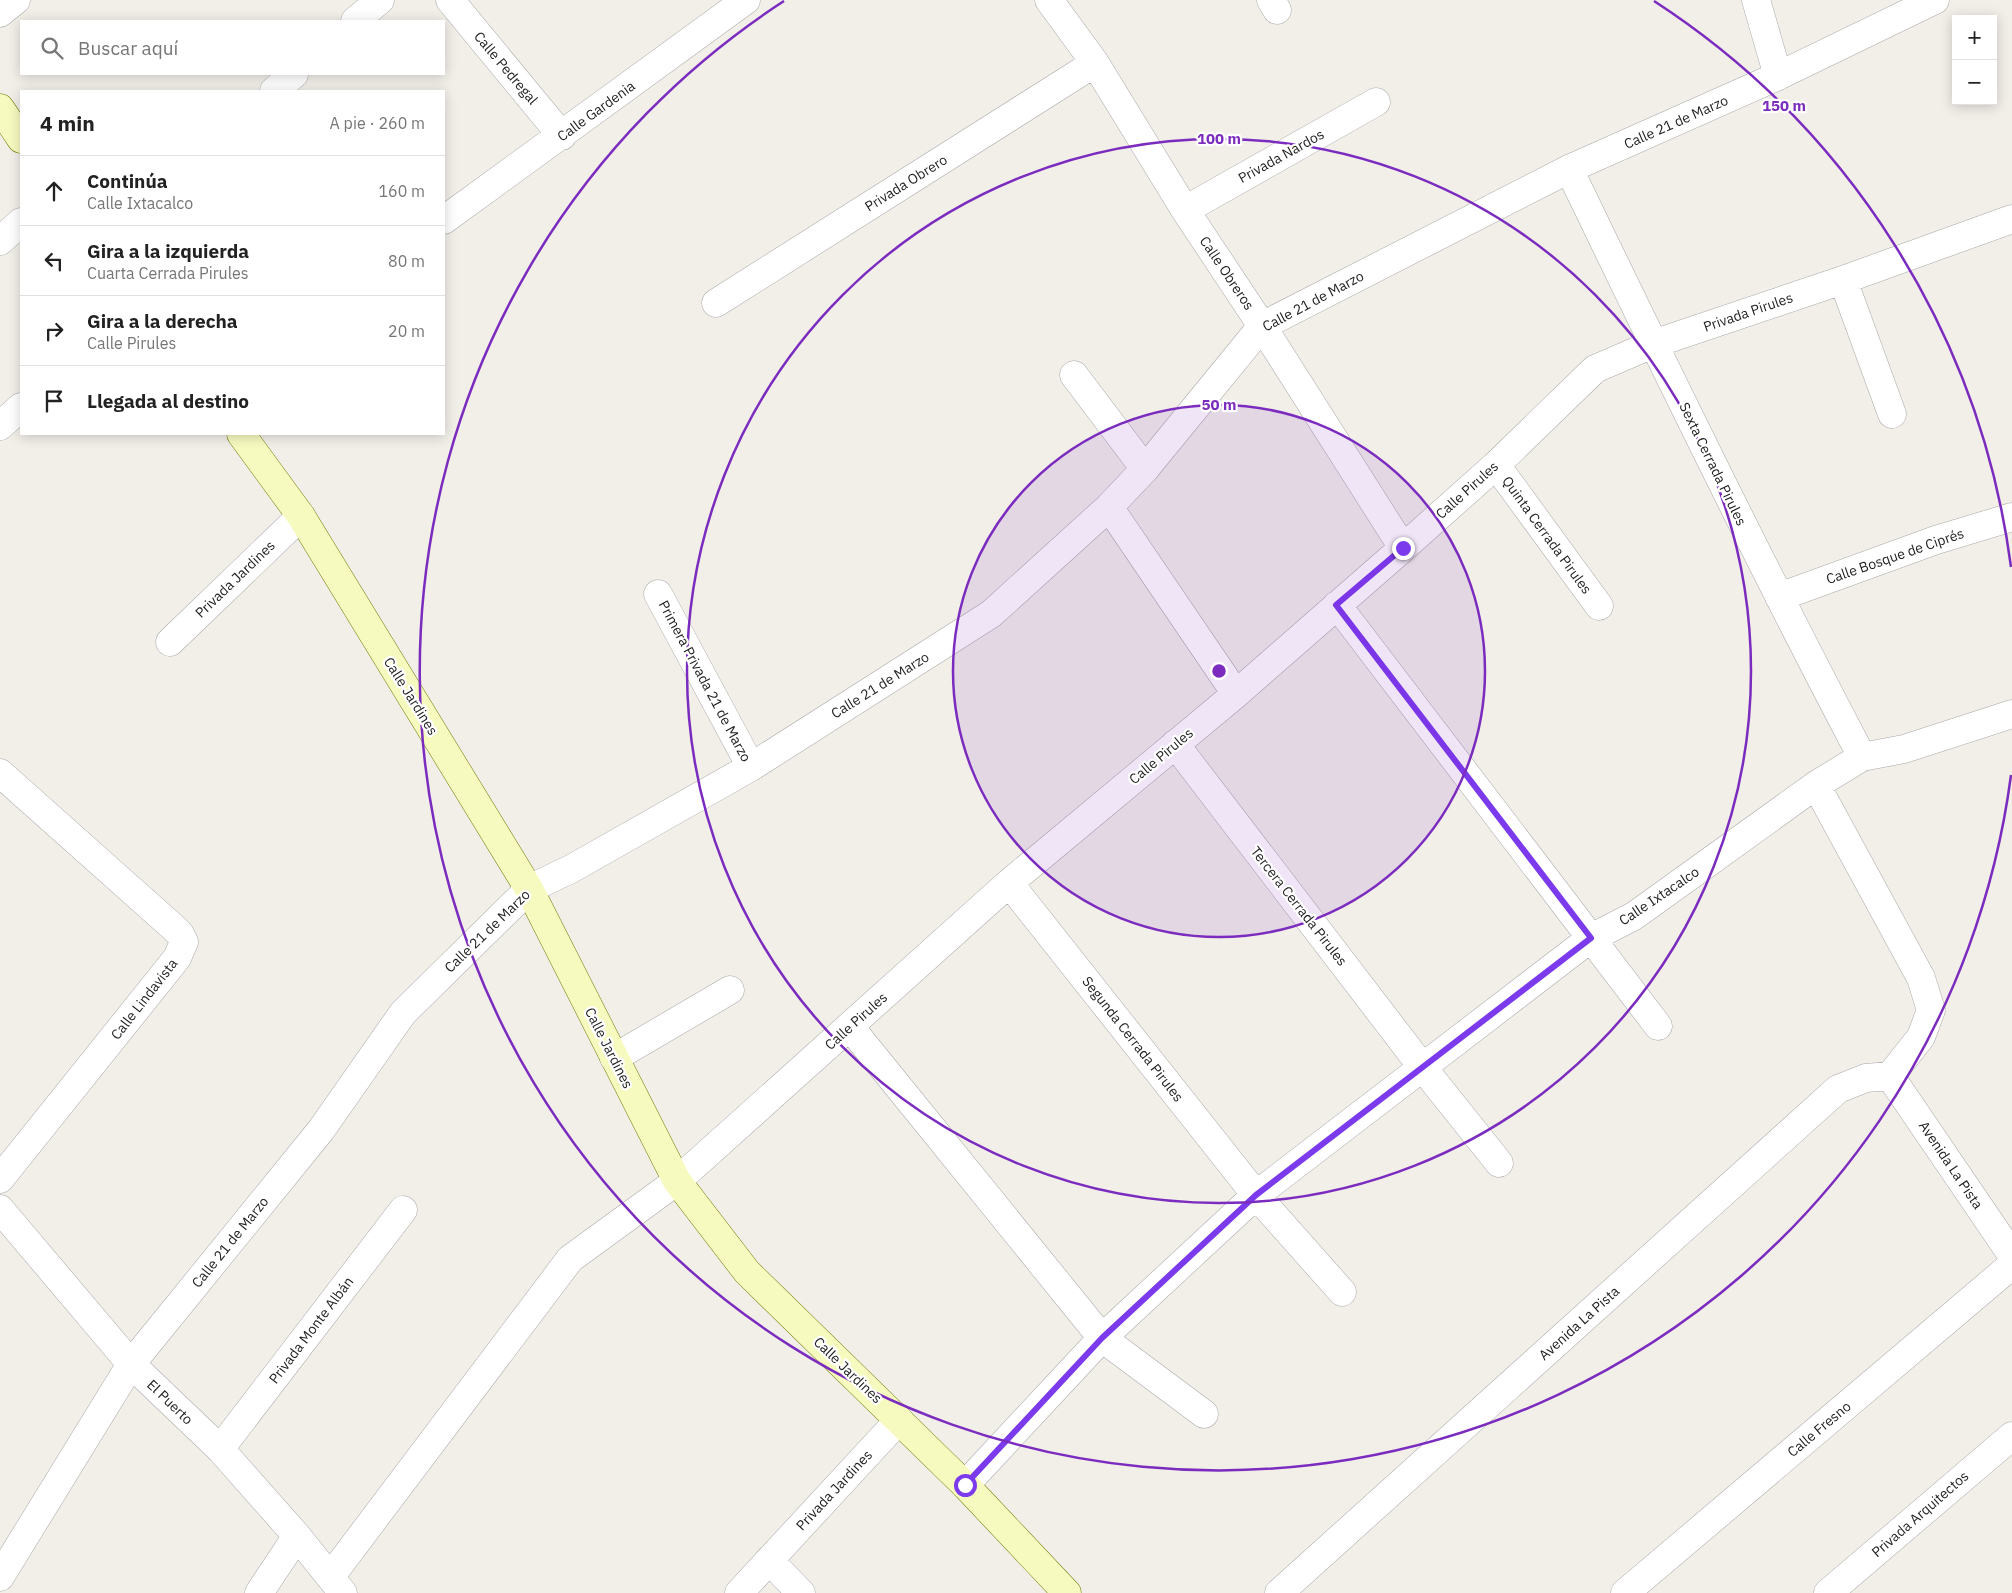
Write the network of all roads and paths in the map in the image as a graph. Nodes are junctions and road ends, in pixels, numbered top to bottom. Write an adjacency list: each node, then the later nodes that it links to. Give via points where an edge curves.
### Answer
1 (16, 0): 8 (street)
2 (380, 0): 9 (street)
3 (450, 0): 16 (street, Calle Pedregal)
4 (746, 0): 16 (street, Calle Gardenia)
5 (1050, 0): 10 (street, Calle Obreros)
6 (1756, 0): 12 (street)
7 (1935, 0): 12 (street, Calle 21 de Marzo)
8 (0, 13)
9 (356, 20)
10 (1095, 63): 19 (street, Calle Obreros); 25 (street, Privada Obrero)
11 (293, 75): 13 (street)
12 (1778, 76): 18 (street, Calle 21 de Marzo)
13 (275, 90)
14 (1376, 102): 19 (street, Privada Nardos)
15 (0, 108): 17 (main road)
16 (562, 136): 20 (street, Calle Gardenia)
17 (20, 138)
18 (1569, 169): 26 (street, Calle 21 de Marzo); 27 (street, Sexta Cerrada Pirules)
19 (1185, 210): 26 (street, Calle Obreros)
20 (445, 219)
21 (2012, 219): 24 (street, Privada Pirules)
22 (20, 223): 23 (street)
23 (0, 241)
24 (1843, 280): 27 (street, Privada Pirules); 30 (street)
25 (716, 303)
26 (1262, 326): 34 (street, Calle 21 de Marzo); 38 (street, Calle Obreros)
27 (1653, 344): 33 (street, Calle Pirules, via 1595,369); 40 (street, Sexta Cerrada Pirules)
28 (1074, 375): 34 (street)
29 (20, 408): 31 (street)
30 (1892, 414)
31 (0, 426)
32 (242, 435): 36 (main road, Calle Jardines)
33 (1496, 465): 38 (street, Calle Pirules); 42 (street, Quinta Cerrada Pirules)
34 (1145, 469): 35 (street, Calle 21 de Marzo)
35 (1109, 507): 44 (street); 48 (street, Calle 21 de Marzo, via 991,614)
36 (300, 516): 43 (street, Privada Jardines); 52 (main road, Calle Jardines)
37 (2012, 518): 40 (street, Calle Bosque de Ciprés, via 1936,540)
38 (1403, 548): 41 (street, Calle Pirules)
39 (658, 594): 48 (street, Primera Privada 21 de Marzo)
40 (1778, 597): 47 (street, Sexta Cerrada Pirules)
41 (1336, 605): 44 (street, Calle Pirules); 53 (street)
42 (1599, 606)
43 (170, 642)
44 (1236, 694): 46 (street, Calle Pirules)
45 (2012, 714): 47 (street, Calle Ixtacalco, via 1904,749)
46 (1174, 744): 51 (street, Calle Pirules); 58 (street, Tercera Cerrada Pirules)
47 (1862, 757): 50 (street, Calle Ixtacalco)
48 (751, 767): 52 (street, Calle 21 de Marzo)
49 (0, 773): 61 (street, Calle Lindavista, via 174,928 184,942 177,958)
50 (1816, 784): 53 (street, Calle Ixtacalco, via 1634,916); 59 (street, via 1921,978 1931,1010 1921,1037)
51 (1009, 883): 56 (street, Calle Pirules); 63 (street, Segunda Cerrada Pirules)
52 (529, 890): 57 (main road, Calle Jardines); 70 (street, Calle 21 de Marzo, via 403,1013 320,1130)
53 (1591, 938): 55 (street); 58 (street, Calle Ixtacalco)
54 (730, 990): 57 (street)
55 (1658, 1026)
56 (850, 1027): 62 (street, Calle Pirules); 69 (street)
57 (614, 1058): 62 (main road, Calle Jardines)
58 (1423, 1068): 60 (street, Tercera Cerrada Pirules); 63 (street, Calle Ixtacalco)
59 (1890, 1076): 66 (street, Avenida La Pista); 84 (street, Avenida La Pista, via 1866,1078 1838,1089)
60 (1499, 1163)
61 (0, 1179)
62 (677, 1181): 72 (main road, Calle Jardines, via 747,1272); 79 (street, Calle Pirules, via 570,1259)
63 (1256, 1195): 68 (street, Segunda Cerrada Pirules); 69 (street, Calle Ixtacalco)
64 (0, 1209): 70 (street, El Puerto)
65 (403, 1210): 74 (street, Privada Monte Albán)
66 (2012, 1255)
67 (2012, 1265): 85 (street, Calle Fresno)
68 (1342, 1292)
69 (1102, 1338): 71 (street); 75 (street, Calle Ixtacalco)
70 (131, 1364): 74 (street, El Puerto); 78 (street, Calle 21 de Marzo)
71 (1204, 1414)
72 (899, 1420): 75 (main road, Calle Jardines); 77 (street, Privada Jardines)
73 (2012, 1436): 86 (street, Privada Arquitectos)
74 (220, 1450): 76 (street, El Puerto)
75 (965, 1485): 83 (main road, Calle Jardines)
76 (297, 1536): 79 (street, El Puerto); 80 (street)
77 (769, 1560): 81 (street, Privada Jardines); 82 (street)
78 (0, 1577)
79 (337, 1584)
80 (259, 1593)
81 (739, 1593)
82 (802, 1593)
83 (1067, 1593)
84 (1279, 1593)
85 (1625, 1593)
86 (1828, 1593)

